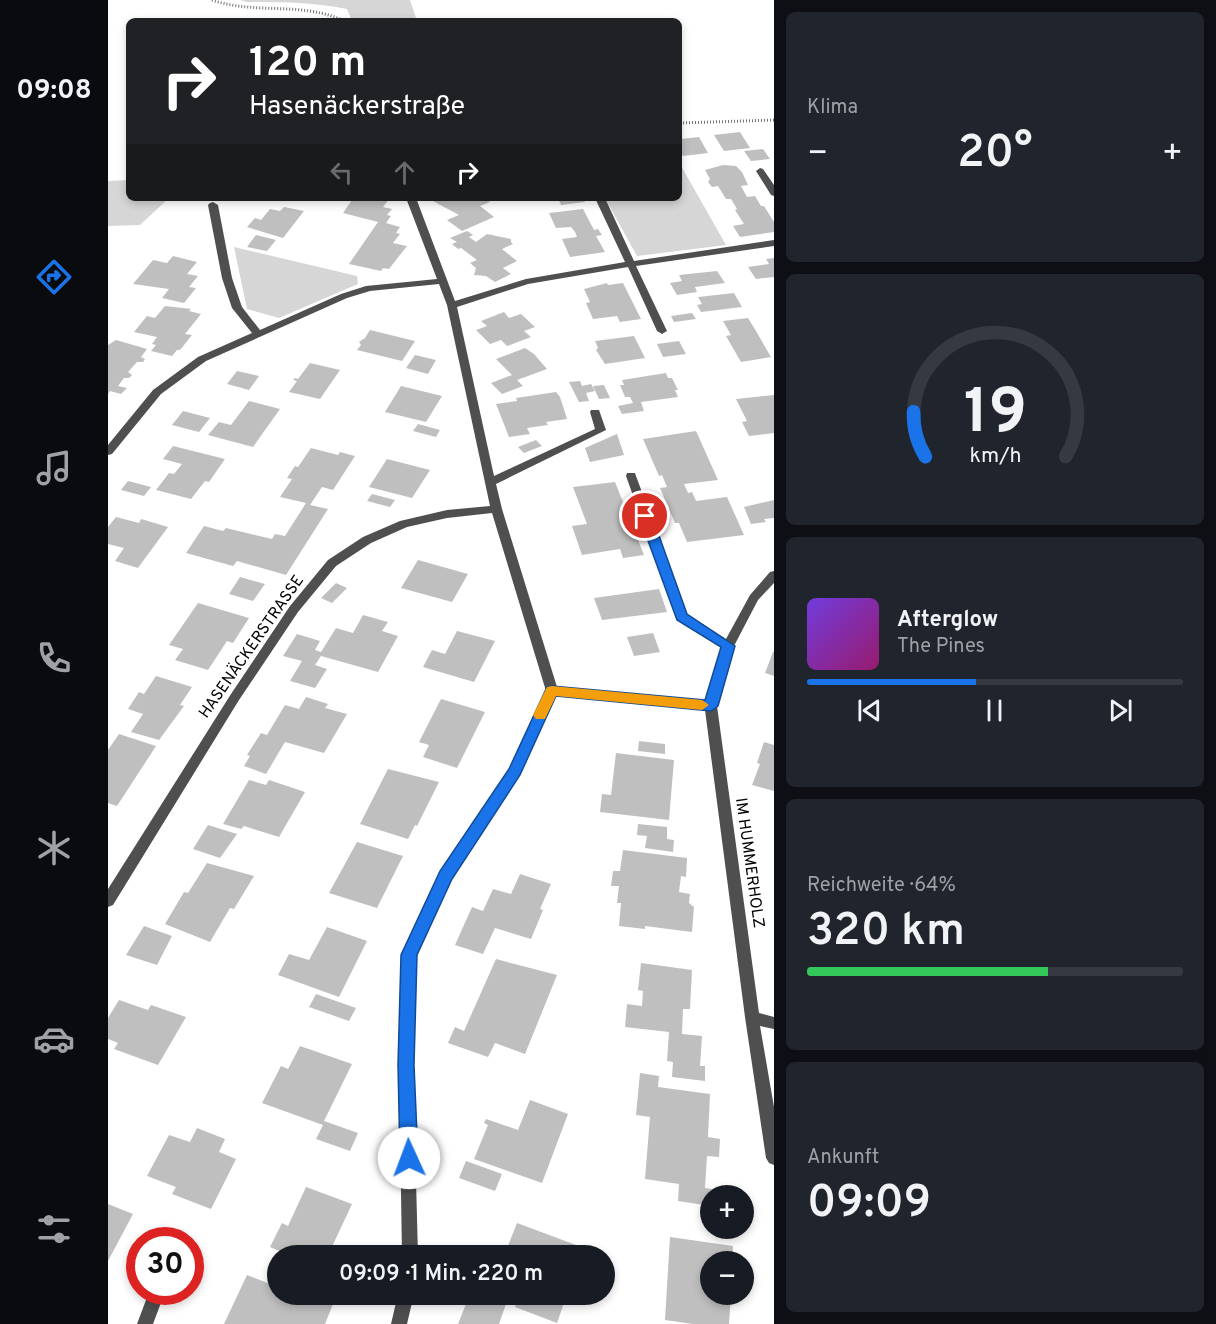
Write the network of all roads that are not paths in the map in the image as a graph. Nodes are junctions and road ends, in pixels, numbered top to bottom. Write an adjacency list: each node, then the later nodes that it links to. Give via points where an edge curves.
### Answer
1 (760, 171): 2 (street)
2 (774, 193)
3 (412, 201): 8 (street)
4 (601, 201): 7 (street)
5 (213, 205): 11 (street, via 237,308)
6 (774, 243): 7 (street)
7 (630, 263): 9 (street, via 526,282); 10 (street)
8 (443, 281): 9 (street); 11 (street, via 369,288)
9 (452, 305): 15 (street)
10 (663, 332)
11 (258, 334): 13 (street, via 202,359 157,392)
12 (595, 412): 15 (street, via 601,430)
13 (108, 452)
14 (631, 476): 18 (street, via 682,616)
15 (491, 482): 16 (street)
16 (496, 509): 19 (street); 21 (street, HASENÄCKERSTRASSE, via 404,524 367,540 332,563 294,609 235,697)
17 (774, 575): 18 (street, IM HUMMERHOLZ, via 754,598)
18 (728, 646): 20 (street, IM HUMMERHOLZ)
19 (552, 691): 20 (street); 25 (street, via 515,771 446,876 409,955 406,1065)
20 (711, 706): 22 (street, IM HUMMERHOLZ)
21 (108, 901)
22 (752, 1017): 23 (street); 24 (street, IM HUMMERHOLZ)
23 (774, 1023)
24 (774, 1158)
25 (410, 1245)
26 (152, 1305): 28 (street)
27 (404, 1305): 29 (street)
28 (145, 1324)
29 (399, 1324)

